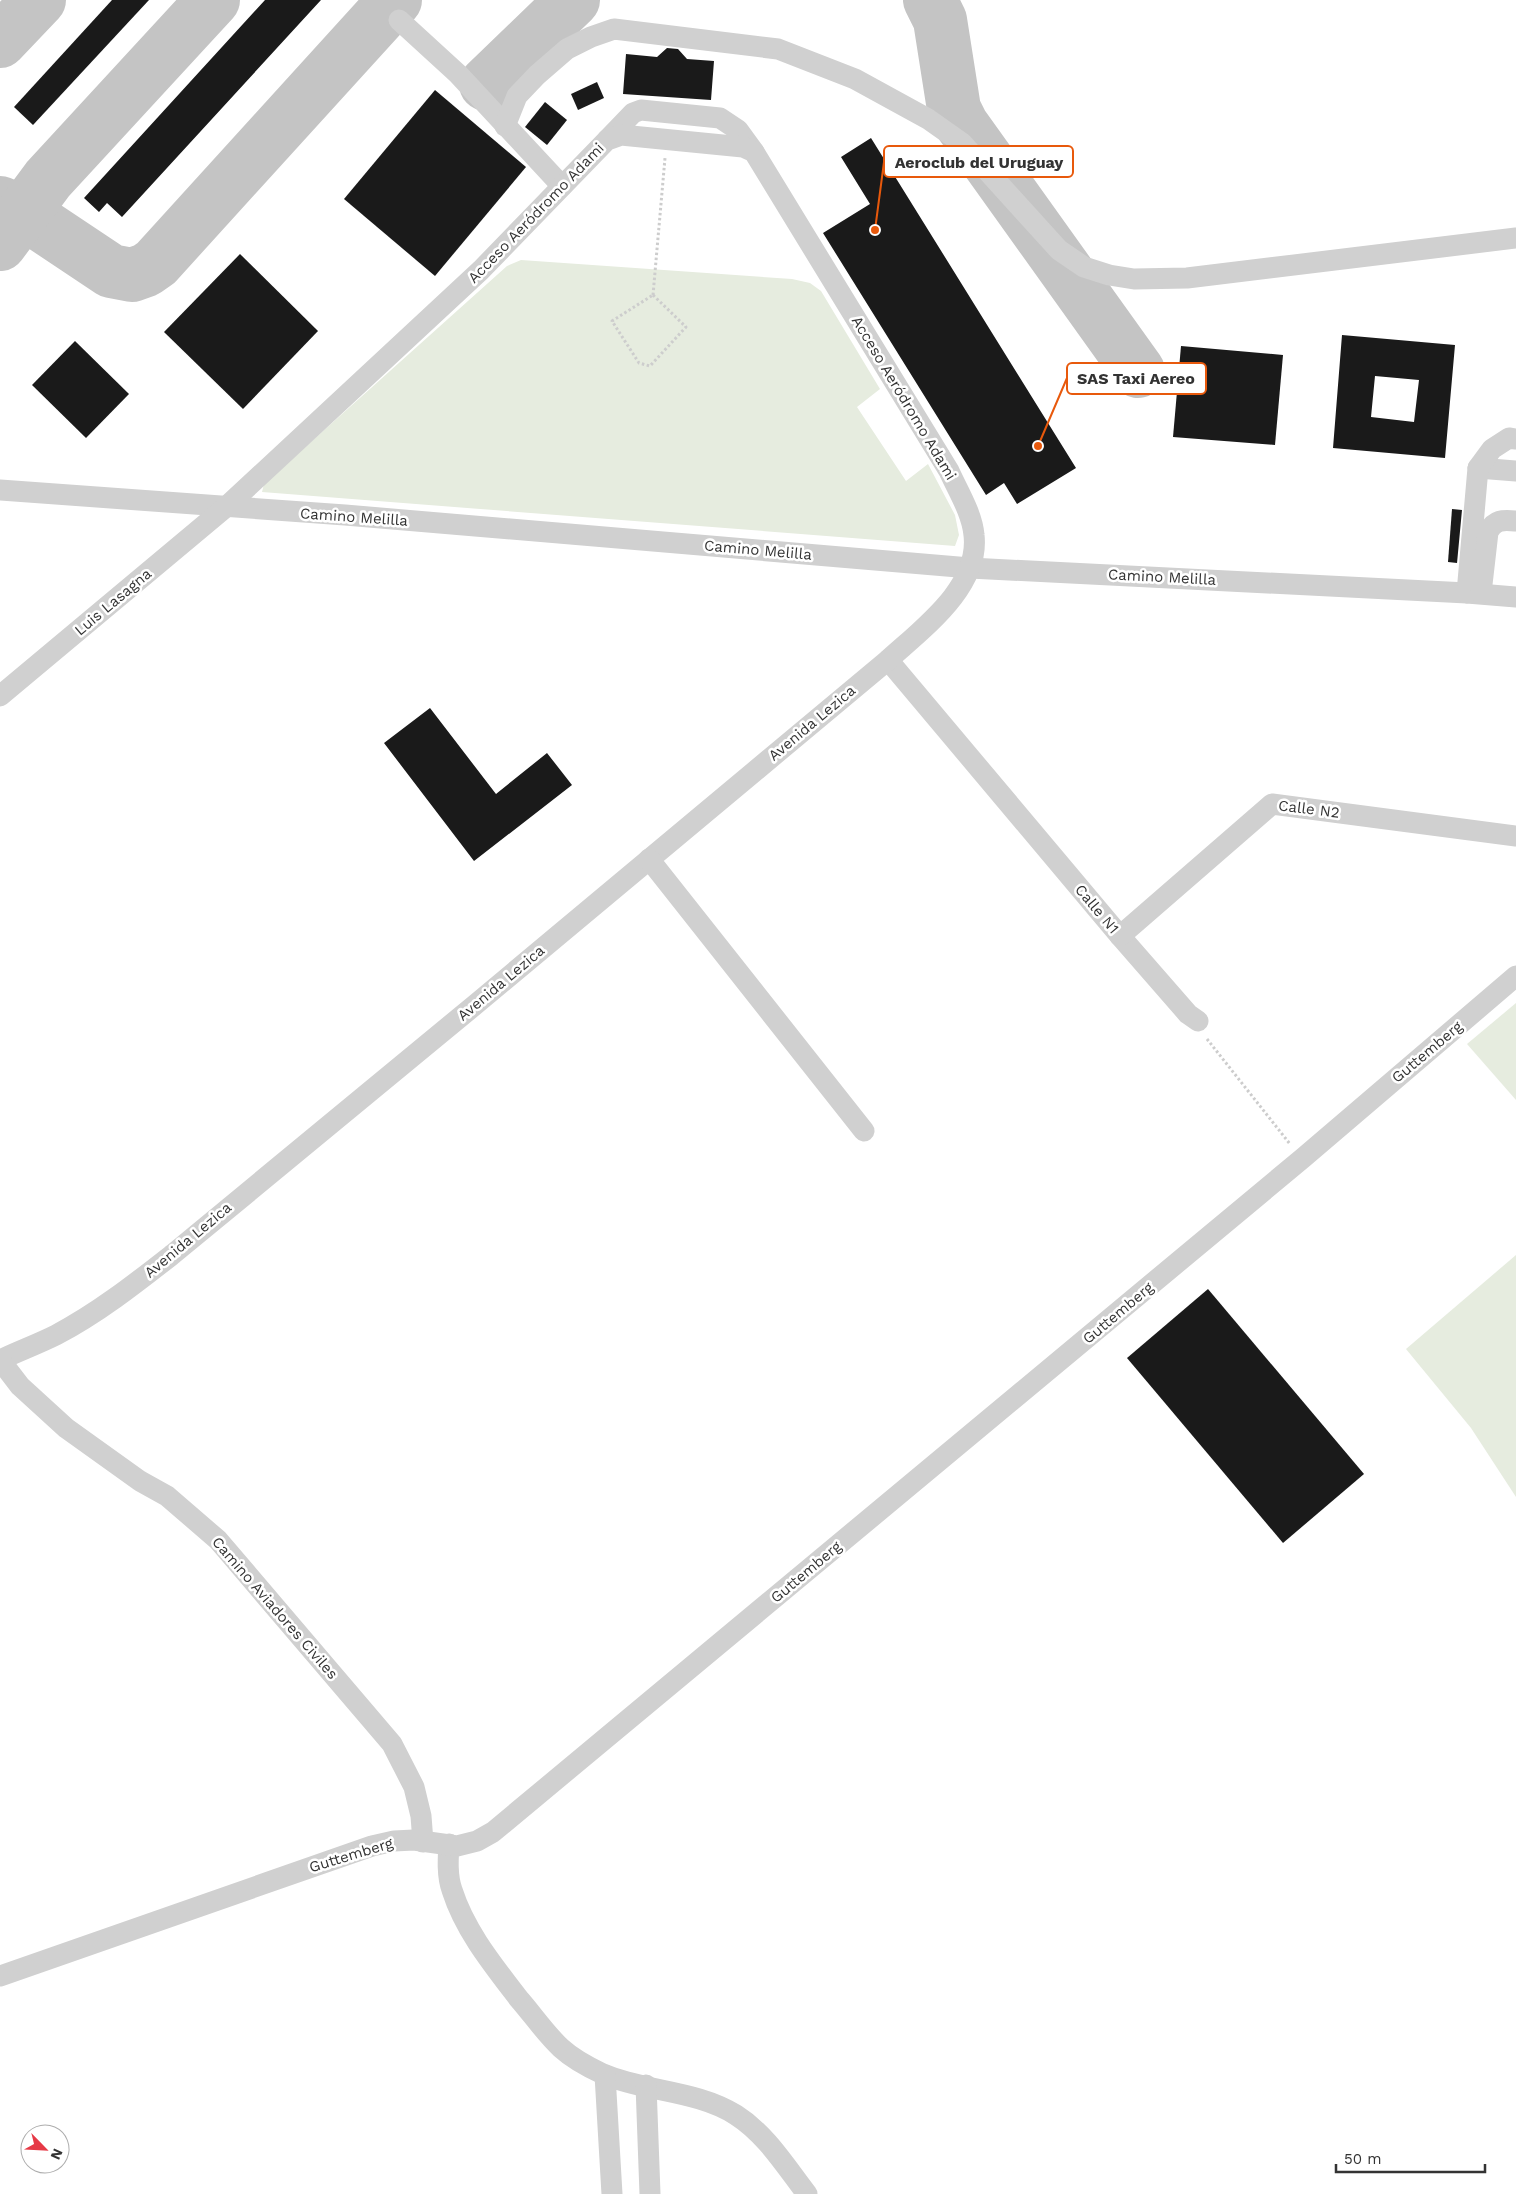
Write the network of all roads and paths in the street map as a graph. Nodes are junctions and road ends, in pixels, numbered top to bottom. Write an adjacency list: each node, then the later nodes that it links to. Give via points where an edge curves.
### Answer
1 (399, 20): 2 (street, via 458,74)
2 (505, 126): 6 (street); 7 (street, via 517,96 567,49 591,36 614,29 652,33 778,49 855,79 928,119 962,142 1059,250 1084,267 1109,275 1134,279 1187,278)
3 (666, 138): 4 (street, Acceso Aeródromo Adami, via 621,135); 5 (street, Acceso Aeródromo Adami, via 743,146); 8 (path)
4 (607, 140): 5 (street, via 633,113 641,110 720,118 738,130); 6 (street, Acceso Aeródromo Adami)
5 (754, 152): 16 (street, Acceso Aeródromo Adami, via 949,471 966,507 974,536)
6 (562, 186): 13 (street, Acceso Aeródromo Adami, via 481,270)
7 (1516, 238)
8 (652, 294): 8 (path, via 612,321 639,363 650,366 686,327)
9 (1516, 439): 10 (street, via 1509,438 1492,449)
10 (1478, 468): 11 (street); 15 (street)
11 (1516, 471)
12 (0, 490): 13 (street, Camino Melilla)
13 (226, 507): 16 (street, Camino Melilla); 20 (street, Luis Lasagna)
14 (1516, 522): 15 (street, via 1500,520)
15 (1480, 531): 17 (street)
16 (970, 568): 17 (street, Camino Melilla); 19 (street, Avenida Lezica, via 968,577 930,622)
17 (1474, 593): 18 (street, Camino Melilla)
18 (1516, 597)
19 (888, 660): 22 (street, Avenida Lezica); 23 (street, Calle N1)
20 (0, 696)
21 (1516, 836): 23 (street, Calle N2, via 1272,804)
22 (649, 859): 26 (street); 28 (street, Avenida Lezica, via 127,1290 56,1335)
23 (1120, 936): 25 (street, Calle N1, via 1188,1014)
24 (1516, 976): 27 (street, Guttemberg)
25 (1198, 1021): 27 (path, via 1206,1039)
26 (864, 1131)
27 (1303, 1158): 30 (street, Guttemberg, via 521,1811 477,1841 457,1846)
28 (0, 1360): 29 (street, Camino Aviadores Civiles, via 20,1386 66,1428 140,1481 167,1496 218,1540 392,1744 414,1787)
29 (423, 1842): 30 (street, Guttemberg); 31 (street, Guttemberg, via 394,1841 350,1853)
30 (449, 1844): 32 (street, via 451,1888 471,1933 486,1957 562,2048)
31 (0, 1976)
32 (605, 2075): 33 (street); 34 (street)
33 (646, 2085): 35 (street); 36 (street, via 708,2102 737,2116 762,2137)
34 (612, 2194)
35 (650, 2194)
36 (807, 2194)

